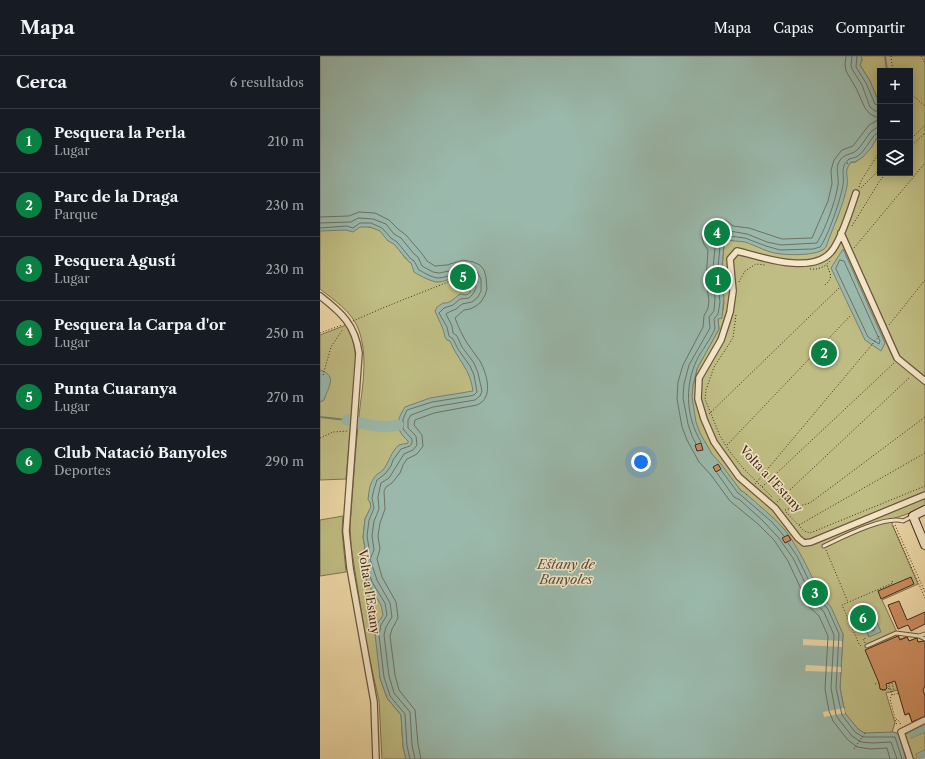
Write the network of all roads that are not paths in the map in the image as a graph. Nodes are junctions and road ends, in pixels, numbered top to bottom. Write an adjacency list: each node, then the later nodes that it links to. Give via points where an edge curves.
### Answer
1 (856, 193): 2 (street)
2 (841, 233): 4 (street, via 883,331 898,359); 5 (street, via 831,252 811,263 778,262 737,251 730,259 733,291 730,312 721,340 699,378 698,399 704,419 714,442 739,477 774,508 804,543)
3 (320, 296): 15 (street, via 348,322 355,334 359,353 346,531 350,568 374,702)
4 (925, 381)
5 (925, 494)
6 (925, 510): 7 (street)
7 (913, 516): 8 (street); 9 (lane, via 903,521 899,519 876,523)
8 (925, 545)
9 (824, 546)
10 (925, 634): 11 (lane)
11 (919, 636): 12 (lane); 13 (lane, via 896,633)
12 (925, 639)
13 (865, 647)
14 (925, 720): 16 (street, via 900,729)
15 (376, 759)
16 (910, 759)

